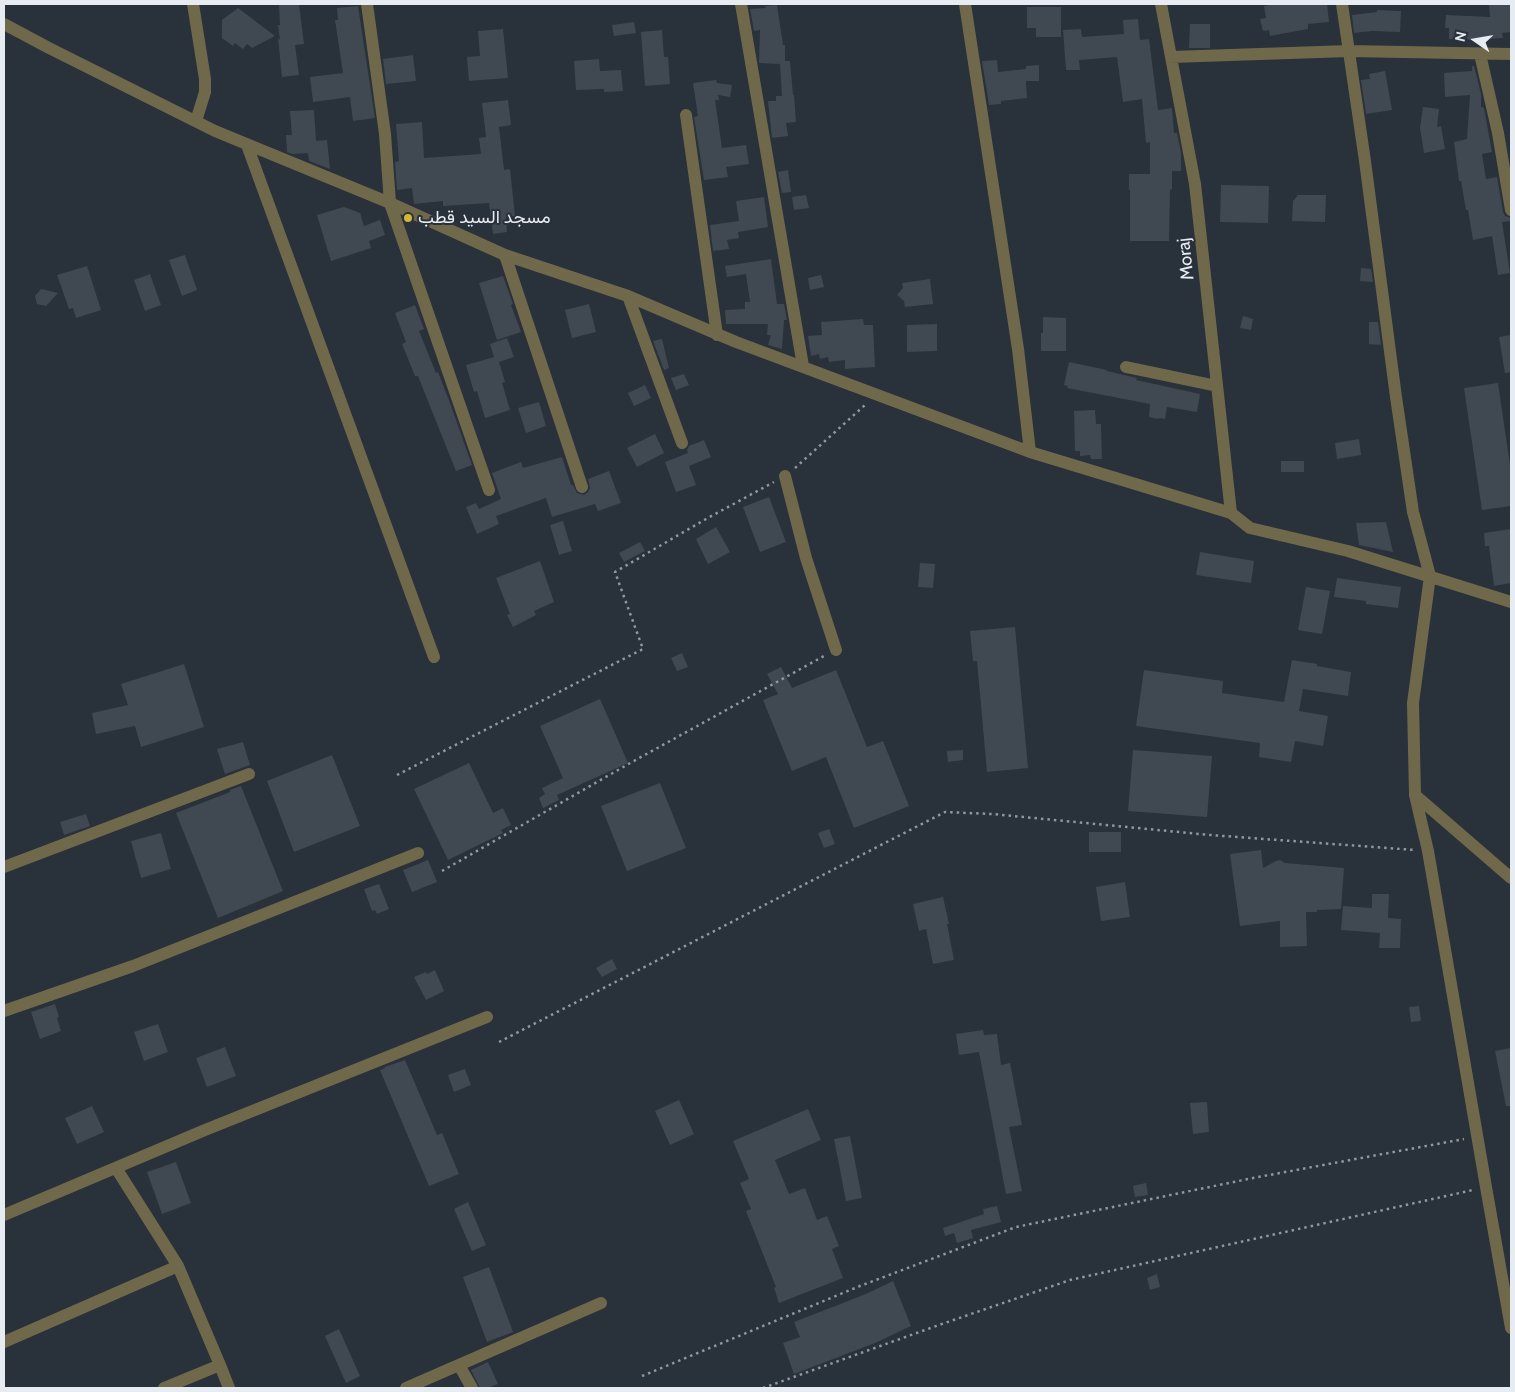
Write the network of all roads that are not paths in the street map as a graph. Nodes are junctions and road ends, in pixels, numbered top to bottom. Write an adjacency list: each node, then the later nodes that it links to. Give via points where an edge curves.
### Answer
1 (193, 4): 13 (street, via 205,79 205,92)
2 (367, 4): 15 (street, via 385,134)
3 (741, 4): 20 (street)
4 (965, 4): 24 (street, via 1018,349)
5 (1161, 4): 11 (street, Moraj)
6 (1342, 4): 8 (street)
7 (4, 24): 13 (street)
8 (1349, 51): 9 (street); 11 (street); 29 (street, via 1412,502)
9 (1480, 54): 10 (street); 16 (street)
10 (1511, 54)
11 (1171, 57): 22 (street, Moraj, via 1196,184)
12 (686, 115): 19 (street)
13 (196, 121): 14 (street)
14 (247, 145): 15 (street); 32 (street)
15 (390, 203): 17 (street); 27 (street)
16 (1511, 210)
17 (505, 255): 18 (street); 26 (street)
18 (628, 296): 19 (street); 23 (street)
19 (717, 335): 20 (street)
20 (803, 366): 24 (street)
21 (1126, 367): 22 (street)
22 (1217, 386): 28 (street, Moraj)
23 (682, 443)
24 (1030, 452): 28 (street)
25 (785, 476): 31 (street, via 806,558)
26 (582, 486)
27 (489, 490)
28 (1231, 513): 29 (street, via 1250,528)
29 (1430, 576): 30 (street); 34 (street, via 1413,703)
30 (1511, 602)
31 (836, 650)
32 (434, 657)
33 (249, 774): 36 (street)
34 (1415, 794): 37 (street); 44 (street, via 1428,851)
35 (418, 853): 38 (street, via 133,966)
36 (4, 867)
37 (1511, 878)
38 (4, 1011)
39 (487, 1017): 40 (street)
40 (116, 1168): 41 (street); 42 (street)
41 (4, 1216)
42 (178, 1266): 45 (street); 46 (street)
43 (600, 1304): 47 (street)
44 (1511, 1328)
45 (4, 1342)
46 (220, 1365): 48 (street); 49 (street)
47 (459, 1365): 50 (street); 51 (street)
48 (164, 1388)
49 (229, 1388)
50 (406, 1388)
51 (472, 1388)

